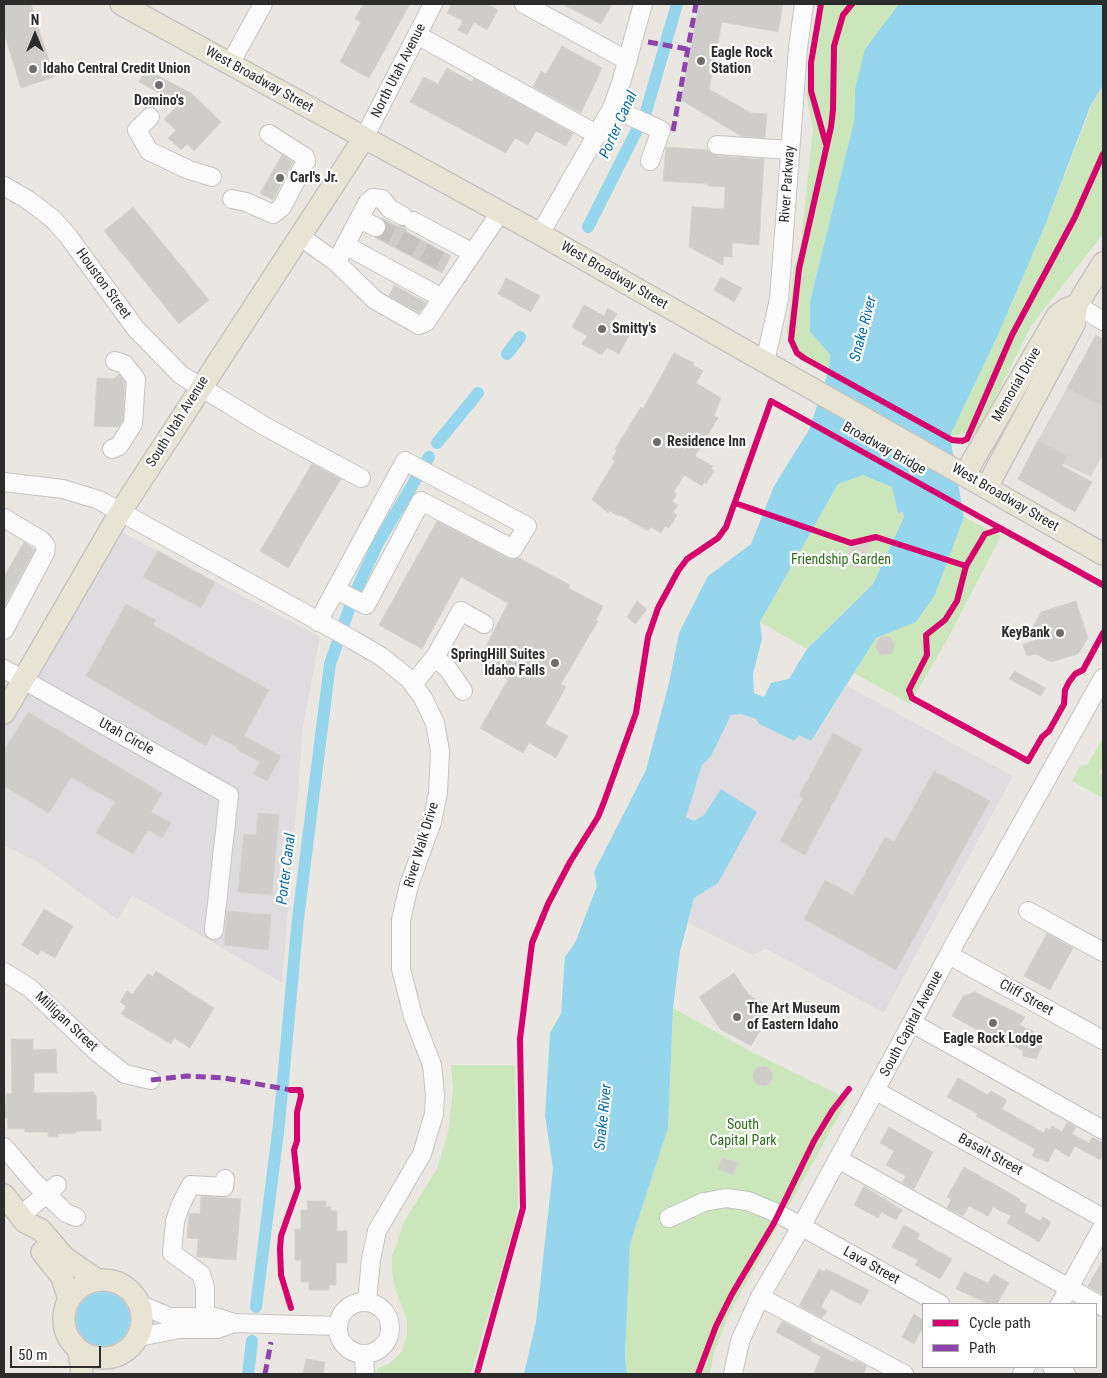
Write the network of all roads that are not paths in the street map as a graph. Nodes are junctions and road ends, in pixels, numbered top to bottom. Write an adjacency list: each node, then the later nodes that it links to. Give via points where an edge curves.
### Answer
1 (121, 4): 9 (main road, West Broadway Street)
2 (263, 4): 9 (street)
3 (433, 4): 7 (street, North Utah Avenue)
4 (643, 4): 8 (street)
5 (804, 4): 16 (street, River Parkway)
6 (535, 6): 8 (street)
7 (417, 35): 13 (street); 14 (street, North Utah Avenue)
8 (628, 61): 10 (street)
9 (230, 64): 14 (main road, West Broadway Street)
10 (612, 108): 13 (street); 17 (street, via 661,130)
11 (150, 117): 18 (street, via 137,130 149,151)
12 (269, 134): 20 (street, via 305,157 306,161 282,207 273,214)
13 (598, 135): 24 (street)
14 (364, 138): 21 (main road, West Broadway Street); 25 (main road, South Utah Avenue)
15 (717, 145): 16 (street)
16 (790, 150): 34 (street, River Parkway, via 779,299)
17 (650, 161)
18 (212, 177)
19 (4, 186): 35 (street, Houston Street, via 53,219 136,329 181,375)
20 (232, 199)
21 (500, 212): 24 (main road, West Broadway Street); 27 (street)
22 (359, 219): 23 (street); 26 (street); 27 (street, via 368,202 373,198 382,199 390,209)
23 (376, 227)
24 (540, 234): 34 (main road, West Broadway Street)
25 (301, 237): 28 (street); 35 (main road, South Utah Avenue)
26 (345, 245): 28 (street); 30 (street)
27 (474, 253): 30 (street, via 454,268)
28 (336, 262): 30 (street, via 375,300 418,325 426,322)
29 (1103, 263): 31 (main road, Memorial Drive)
30 (442, 298)
31 (1077, 305): 32 (street); 37 (main road, Memorial Drive, via 1057,316); 41 (main road, Memorial Drive, via 1074,324)
32 (1103, 321)
33 (115, 361): 36 (street, via 124,364 136,379 133,424 119,446)
34 (765, 362): 37 (main road, West Broadway Street)
35 (199, 388): 39 (street, Houston Street); 44 (main road, South Utah Avenue)
36 (112, 449)
37 (960, 472): 41 (main road, West Broadway Street)
38 (434, 477): 43 (street); 43 (street, via 527,526 513,549); 48 (street, via 405,461)
39 (361, 478)
40 (11, 483): 42 (street); 44 (street, River Walk Drive, via 80,492)
41 (987, 487): 46 (main road, West Broadway Street)
42 (4, 496)
43 (421, 500): 48 (street, via 366,605)
44 (121, 511): 49 (street, River Walk Drive); 55 (main road, South Utah Avenue)
45 (4, 518): 51 (street, via 46,546)
46 (1097, 550): 47 (main road)
47 (1103, 565)
48 (336, 590): 49 (street)
49 (322, 624): 56 (street, River Walk Drive, via 382,658)
50 (484, 624): 52 (street, via 461,611)
51 (4, 630)
52 (435, 657): 56 (street); 57 (street)
53 (4, 669): 55 (street, Utah Circle)
54 (1103, 678): 62 (street, South Capital Avenue)
55 (24, 680): 58 (main road, South Utah Avenue); 60 (street, Utah Circle, via 229,795)
56 (413, 684): 84 (street, River Walk Drive, via 434,723 440,751 438,793 432,822 409,885 402,920 401,969 413,1016 432,1065 434,1114 422,1154 377,1231)
57 (463, 691)
58 (4, 714)
59 (1028, 911): 61 (street)
60 (214, 930)
61 (1103, 952)
62 (949, 955): 64 (street, South Capital Avenue); 65 (street, Cliff Street)
63 (4, 972): 66 (street, Milligan Street, via 30,988 126,1074)
64 (912, 1023): 67 (street, South Capital Avenue); 68 (street)
65 (1103, 1040)
66 (151, 1080)
67 (876, 1091): 70 (street, South Capital Avenue); 76 (street, Basalt Street)
68 (1103, 1130)
69 (4, 1147): 72 (street)
70 (838, 1159): 79 (street, South Capital Avenue); 81 (street)
71 (225, 1179): 89 (street, via 224,1187 191,1186 175,1221 172,1253 201,1274 205,1287)
72 (51, 1189): 74 (street, via 66,1212); 77 (street)
73 (4, 1195): 77 (main road)
74 (76, 1217)
75 (669, 1218): 79 (street, Lava Street, via 704,1202 726,1198 748,1201)
76 (1103, 1218)
77 (23, 1219): 80 (main road, via 41,1230 64,1257); 83 (main road, via 29,1238 56,1266)
78 (1103, 1226): 81 (street)
79 (801, 1228): 82 (street, South Capital Avenue); 85 (street, Lava Street)
80 (97, 1280): 83 (main road, via 82,1286); 88 (main road, via 111,1280 124,1285)
81 (1069, 1288): 86 (street); 87 (street)
82 (760, 1297): 97 (street, South Capital Avenue, via 740,1340); 100 (street)
83 (69, 1298): 93 (main road, via 64,1314 66,1332)
84 (368, 1302): 91 (street, via 351,1305 340,1318); 94 (street, via 383,1309 388,1316 390,1333 381,1348)
85 (938, 1303)
86 (1061, 1303)
87 (1094, 1303)
88 (141, 1305): 89 (street, via 170,1316); 92 (main road, via 143,1316)
89 (205, 1316): 90 (street)
90 (239, 1323): 91 (street); 92 (street, via 218,1329 179,1329)
91 (338, 1326): 94 (street, via 342,1343)
92 (139, 1336): 95 (main road, via 127,1350)
93 (79, 1350): 95 (main road); 98 (main road)
94 (364, 1354): 99 (street)
95 (105, 1366)
96 (1054, 1368): 101 (street)
97 (735, 1373)
98 (82, 1374)
99 (365, 1374)
100 (904, 1374)
101 (1066, 1374)

